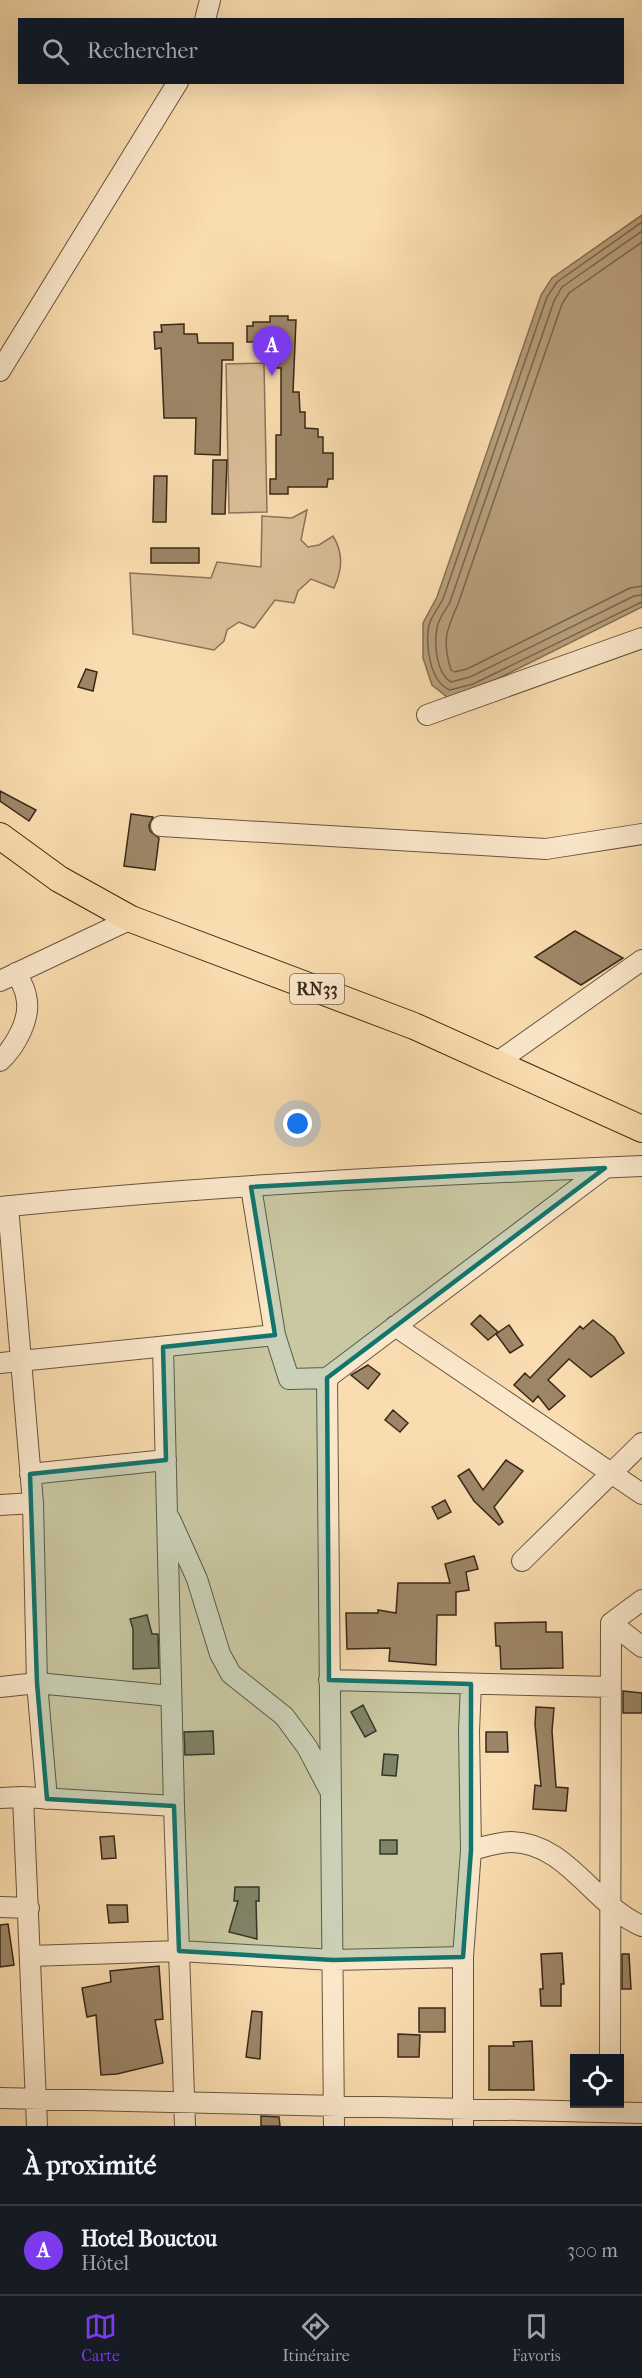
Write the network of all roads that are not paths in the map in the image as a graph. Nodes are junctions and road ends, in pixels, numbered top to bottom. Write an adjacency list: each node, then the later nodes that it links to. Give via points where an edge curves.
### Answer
1 (210, 0): 2 (street)
2 (206, 18)
3 (177, 84): 4 (street)
4 (0, 371)
5 (642, 638): 6 (street)
6 (427, 715)
7 (161, 826): 8 (street, via 546,849)
8 (642, 834)
9 (0, 836): 10 (main road, RN33, via 59,879)
10 (131, 919): 12 (street); 14 (main road, RN33, via 414,1026)
11 (642, 960): 14 (street)
12 (8, 977): 13 (street, via 26,995 28,1008 14,1048)
13 (0, 1061)
14 (496, 1063): 15 (main road, RN33)
15 (642, 1129)
16 (642, 1166): 17 (street)
17 (604, 1168): 18 (street); 20 (street)
18 (250, 1186): 19 (street); 21 (street)
19 (4, 1207): 23 (street)
20 (395, 1326): 24 (street); 27 (street)
21 (275, 1335): 22 (street); 24 (street, via 289,1379)
22 (163, 1347): 23 (street); 26 (street)
23 (10, 1362): 28 (street)
24 (327, 1378): 37 (street)
25 (642, 1443): 27 (street)
26 (165, 1460): 28 (street); 32 (street)
27 (611, 1473): 29 (street); 33 (street)
28 (30, 1474): 30 (street)
29 (642, 1494)
30 (33, 1503): 31 (street); 38 (street)
31 (0, 1505)
32 (167, 1513): 42 (street); 43 (street, via 197,1579 220,1654 231,1674 284,1716 307,1747)
33 (522, 1561)
34 (642, 1600): 35 (street)
35 (611, 1623): 36 (street); 41 (street)
36 (642, 1647)
37 (329, 1680): 39 (street); 43 (street)
38 (37, 1683): 40 (street); 42 (street); 46 (street)
39 (471, 1684): 41 (street); 48 (street)
40 (0, 1687)
41 (610, 1687): 50 (street)
42 (171, 1696): 47 (street)
43 (331, 1792): 56 (street)
44 (23, 1797): 45 (street); 46 (street); 51 (street)
45 (0, 1798)
46 (47, 1799): 47 (street)
47 (174, 1806): 53 (street)
48 (471, 1850): 50 (street, via 511,1842 538,1846 558,1858); 55 (street)
49 (0, 1907): 51 (street)
50 (610, 1907): 52 (street); 57 (street)
51 (29, 1908): 54 (street)
52 (642, 1926)
53 (179, 1950): 54 (street); 56 (street); 60 (street)
54 (30, 1956): 59 (street)
55 (463, 1957): 56 (street); 64 (street)
56 (333, 1960): 61 (street)
57 (610, 2054)
58 (0, 2098): 59 (street)
59 (36, 2099): 60 (street); 65 (street)
60 (185, 2103): 61 (street); 66 (street)
61 (334, 2106): 64 (street); 67 (street)
62 (642, 2113): 63 (street)
63 (610, 2114): 64 (street)
64 (462, 2118)
65 (37, 2126)
66 (185, 2126)
67 (334, 2126)

